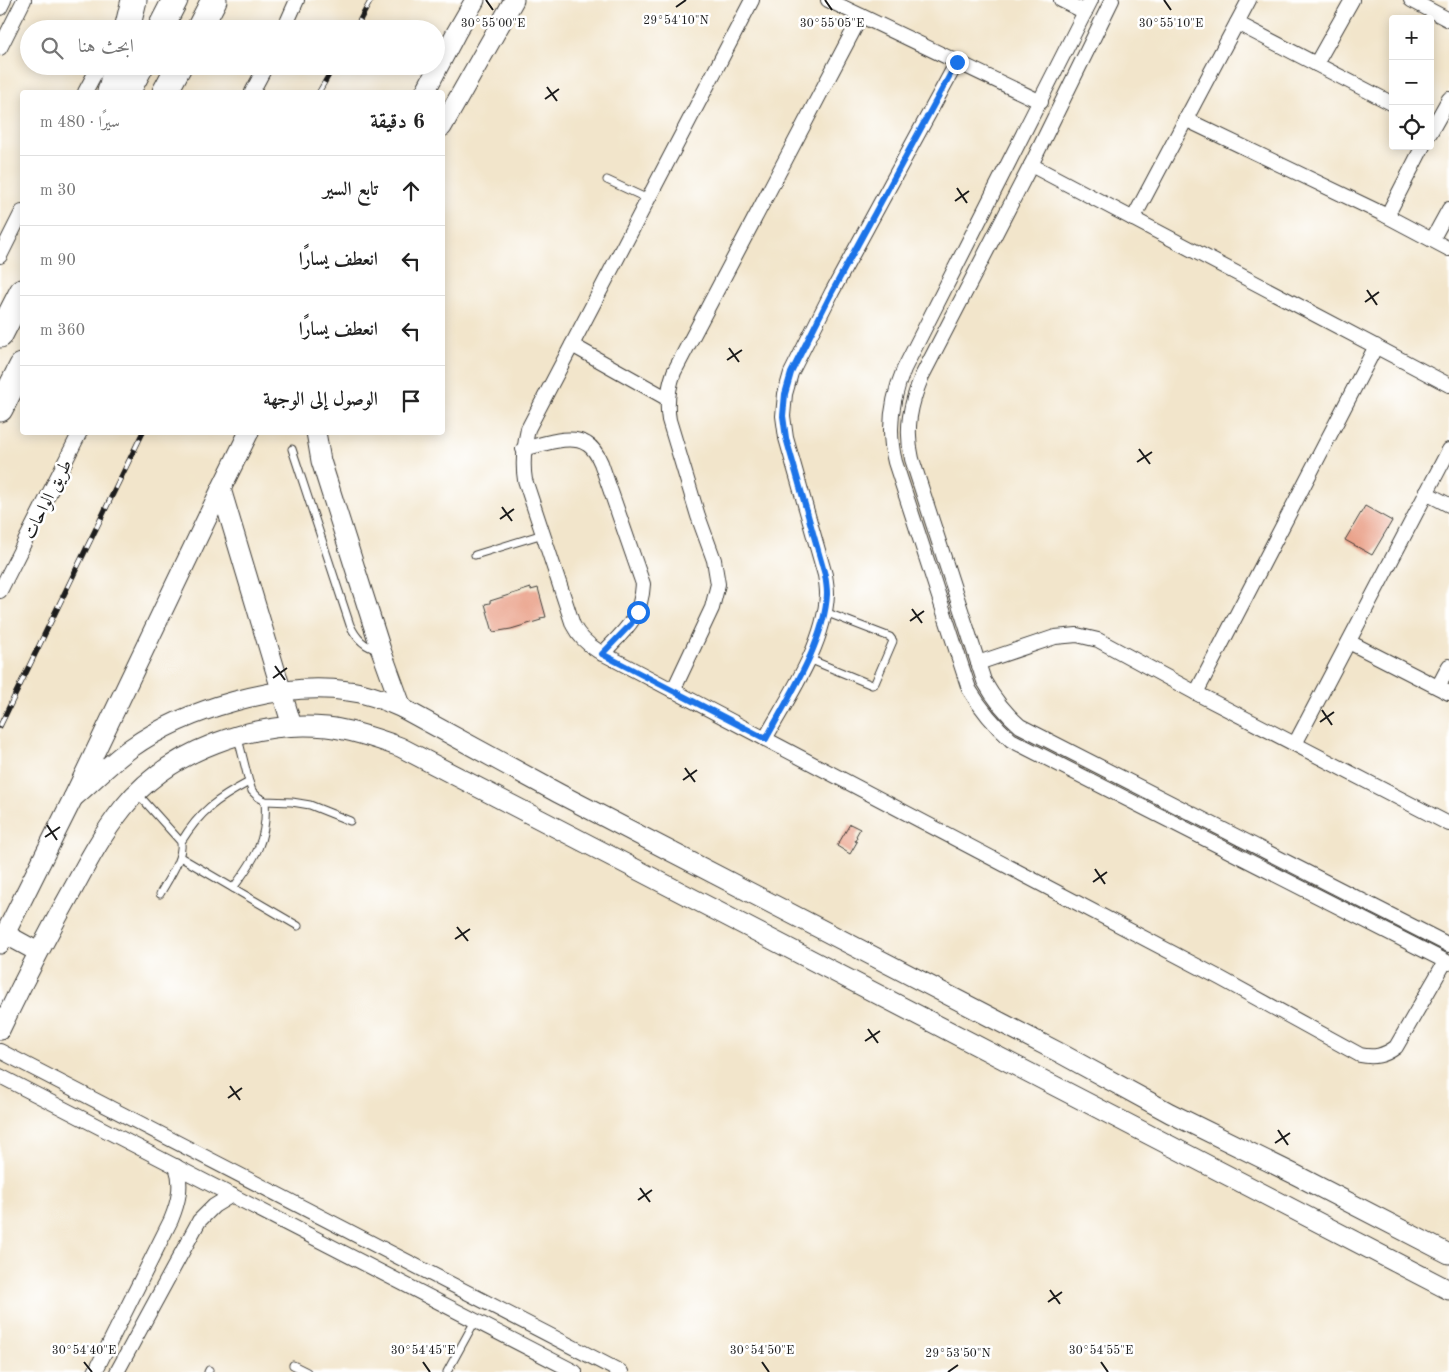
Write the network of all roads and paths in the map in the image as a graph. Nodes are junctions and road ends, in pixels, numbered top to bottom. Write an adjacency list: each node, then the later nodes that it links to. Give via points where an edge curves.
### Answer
1 (4, 0): 17 (street)
2 (24, 0): 26 (street)
3 (134, 0): 19 (street); 20 (highway)
4 (175, 0): 21 (highway)
5 (214, 0): 22 (highway)
6 (297, 0): 23 (street)
7 (475, 0): 27 (street)
8 (514, 0): 46 (street)
9 (752, 0): 51 (street)
10 (828, 0): 18 (street)
11 (1061, 0): 16 (street)
12 (1112, 0): 49 (street)
13 (1249, 0): 25 (street)
14 (1352, 0): 29 (street)
15 (1411, 0): 24 (street)
16 (1088, 6): 43 (street)
17 (0, 8)
18 (860, 16): 28 (street); 67 (street, via 674,372)
19 (123, 20)
20 (129, 20)
21 (165, 20)
22 (204, 20)
23 (288, 20)
24 (1449, 20)
25 (1237, 23): 29 (street); 45 (street)
26 (0, 48)
27 (445, 54)
28 (957, 62): 43 (street); 83 (street, via 832,292 791,373 785,394 786,438 825,575)
29 (1316, 64): 44 (street)
30 (94, 75): 36 (street)
31 (115, 75): 37 (highway)
32 (136, 75): 38 (highway)
33 (174, 75): 39 (highway)
34 (261, 75): 40 (street)
35 (434, 75): 41 (street)
36 (86, 90)
37 (111, 90)
38 (128, 90)
39 (167, 90)
40 (253, 90)
41 (426, 90)
42 (1449, 99): 47 (street)
43 (1041, 102): 59 (street)
44 (1389, 102)
45 (1185, 119): 54 (street); 55 (street)
46 (445, 122)
47 (1434, 124)
48 (1421, 150): 54 (street)
49 (1031, 166): 55 (street); 60 (street)
50 (607, 180): 51 (lane)
51 (648, 199): 63 (street)
52 (1449, 208): 56 (street)
53 (20, 216): 58 (street)
54 (1387, 216): 56 (street)
55 (1133, 219): 64 (street)
56 (1432, 240): 57 (street)
57 (1449, 249)
58 (0, 256)
59 (958, 264): 60 (street); 79 (street, via 904,369 892,403 892,452)
60 (975, 272): 78 (street, via 922,376 910,407 908,438 912,459)
61 (20, 296): 62 (highway)
62 (0, 335)
63 (572, 345): 67 (street); 73 (street, via 528,429)
64 (1376, 346): 66 (street); 93 (street)
65 (20, 370): 68 (highway)
66 (1449, 385)
67 (668, 400): 90 (street, via 669,420 714,560 718,584 712,608)
68 (0, 410)
69 (78, 435): 82 (street, طريق الواحات)
70 (248, 435): 75 (street)
71 (317, 435): 85 (street, via 321,461)
72 (292, 449): 85 (lane, via 350,625 366,645)
73 (523, 449): 80 (street, via 525,480); 86 (street, via 576,439 596,452 601,463 643,584 638,612 631,624)
74 (1449, 450): 76 (street)
75 (221, 489): 92 (street); 104 (street)
76 (1426, 493): 77 (street); 84 (street)
77 (1449, 505)
78 (934, 527): 79 (street); 88 (street)
79 (917, 531): 100 (street, via 969,689 980,708 1011,740)
80 (543, 534): 81 (lane); 86 (street, via 573,625 579,636)
81 (475, 555)
82 (0, 592)
83 (825, 612): 87 (street); 87 (lane, via 890,637 893,641 872,685)
84 (1349, 642): 91 (street); 98 (street)
85 (382, 650): 94 (street)
86 (602, 654): 90 (street)
87 (809, 659): 97 (street)
88 (978, 663): 93 (street, via 1055,637 1077,635 1098,640); 99 (street, via 993,698 1006,713 1020,726)
89 (1449, 666): 91 (street)
90 (673, 690): 97 (street)
91 (1444, 690)
92 (282, 692): 94 (street, via 311,688 348,691 380,698); 95 (street); 104 (street, via 222,705 174,723 130,749)
93 (1196, 693): 98 (street)
94 (402, 708): 102 (street)
95 (292, 726): 96 (street); 106 (street, via 327,727 364,734 400,746)
96 (238, 735): 101 (lane); 103 (street, via 198,750)
97 (766, 739): 119 (street, via 1360,1055 1379,1056 1396,1047)
98 (1295, 744): 108 (street)
99 (1072, 753): 100 (street); 111 (street)
100 (1065, 768): 114 (street)
101 (249, 782): 105 (lane, via 252,790); 109 (lane, via 210,805)
102 (558, 792): 106 (street); 123 (street)
103 (137, 793): 109 (lane); 118 (street, via 99,841)
104 (73, 798): 116 (street)
105 (265, 801): 107 (lane, via 301,803); 112 (lane, via 260,845 255,858)
106 (544, 820): 124 (street)
107 (350, 821)
108 (1449, 824)
109 (180, 842): 110 (lane)
110 (180, 857): 112 (lane); 113 (lane)
111 (1323, 880): 114 (street); 117 (street)
112 (233, 888): 115 (lane)
113 (160, 894)
114 (1316, 896): 119 (street)
115 (298, 926)
116 (2, 939): 118 (street)
117 (1449, 945)
118 (38, 952): 120 (street)
119 (1447, 962)
120 (0, 1030)
121 (0, 1051): 127 (street)
122 (0, 1076): 125 (street)
123 (1170, 1113): 124 (street); 129 (street)
124 (1157, 1140): 130 (street)
125 (176, 1166): 126 (street); 133 (street, via 180,1185 173,1214)
126 (232, 1196): 128 (street); 134 (street, via 214,1206 199,1221)
127 (305, 1210): 128 (street); 138 (street)
128 (296, 1228): 131 (street)
129 (1449, 1254)
130 (1447, 1283)
131 (476, 1322): 136 (lane); 137 (street)
132 (293, 1365): 135 (lane)
133 (95, 1372)
134 (117, 1372)
135 (307, 1372)
136 (447, 1372)
137 (575, 1372)
138 (621, 1372)

